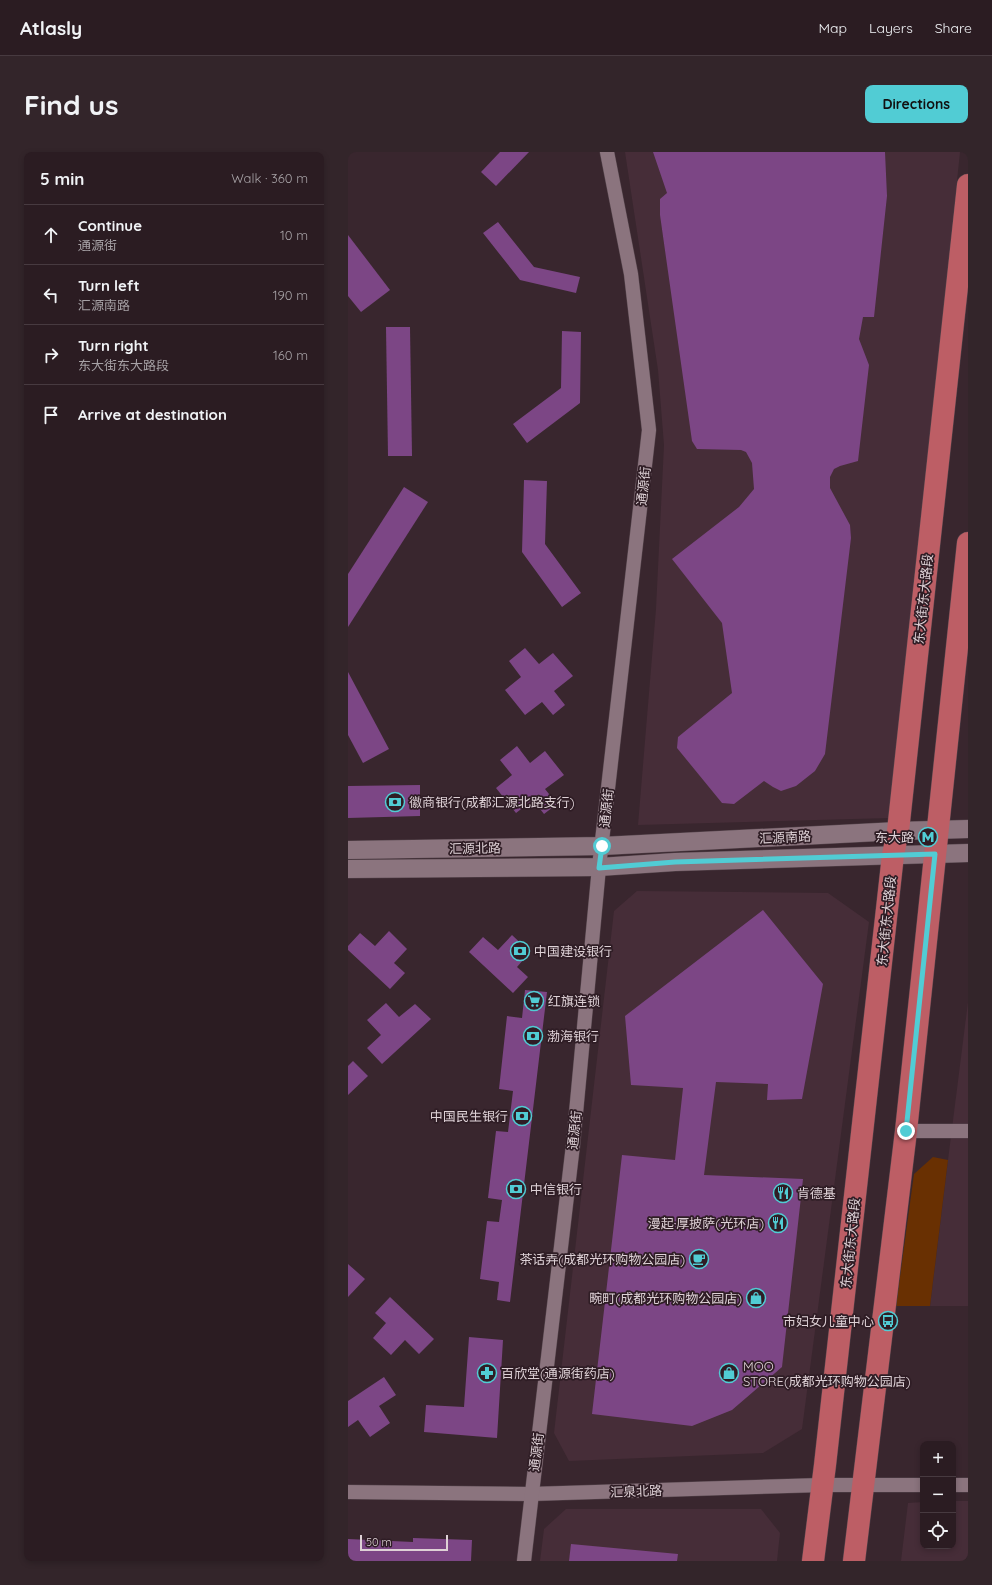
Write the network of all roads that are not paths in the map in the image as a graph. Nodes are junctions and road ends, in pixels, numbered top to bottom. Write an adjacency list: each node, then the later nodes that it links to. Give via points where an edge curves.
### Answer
1 (607, 152): 7 (street, 通源街, via 632,274 649,430)
2 (968, 185): 6 (main road, 东大街东大路段)
3 (968, 543): 5 (main road)
4 (968, 829): 5 (street, 汇源南路)
5 (938, 830): 6 (street, 汇源南路); 10 (main road)
6 (898, 831): 7 (street, 汇源南路); 11 (main road, 东大街东大路段)
7 (602, 846): 8 (street, 汇源北路); 12 (street, 通源街)
8 (348, 850)
9 (968, 853): 10 (street, 汇源南路)
10 (935, 854): 11 (street, 汇源南路); 14 (main road)
11 (893, 856): 12 (street, 汇源南路, via 675,862); 16 (main road, 东大街东大路段)
12 (599, 868): 13 (street, 汇源北路); 22 (street, 通源街, via 573,1145)
13 (348, 869)
14 (906, 1131): 15 (street); 20 (main road)
15 (968, 1131)
16 (822, 1485): 20 (street, 汇泉北路); 22 (street, 汇泉北路); 24 (main road, 东大街东大路段)
17 (920, 1485): 20 (street, 汇泉北路)
18 (956, 1485): 19 (street)
19 (968, 1485)
20 (863, 1486): 25 (main road)
21 (348, 1492): 22 (street, 汇泉北路)
22 (531, 1494): 23 (street, 通源街)
23 (524, 1561)
24 (813, 1561)
25 (854, 1561)

